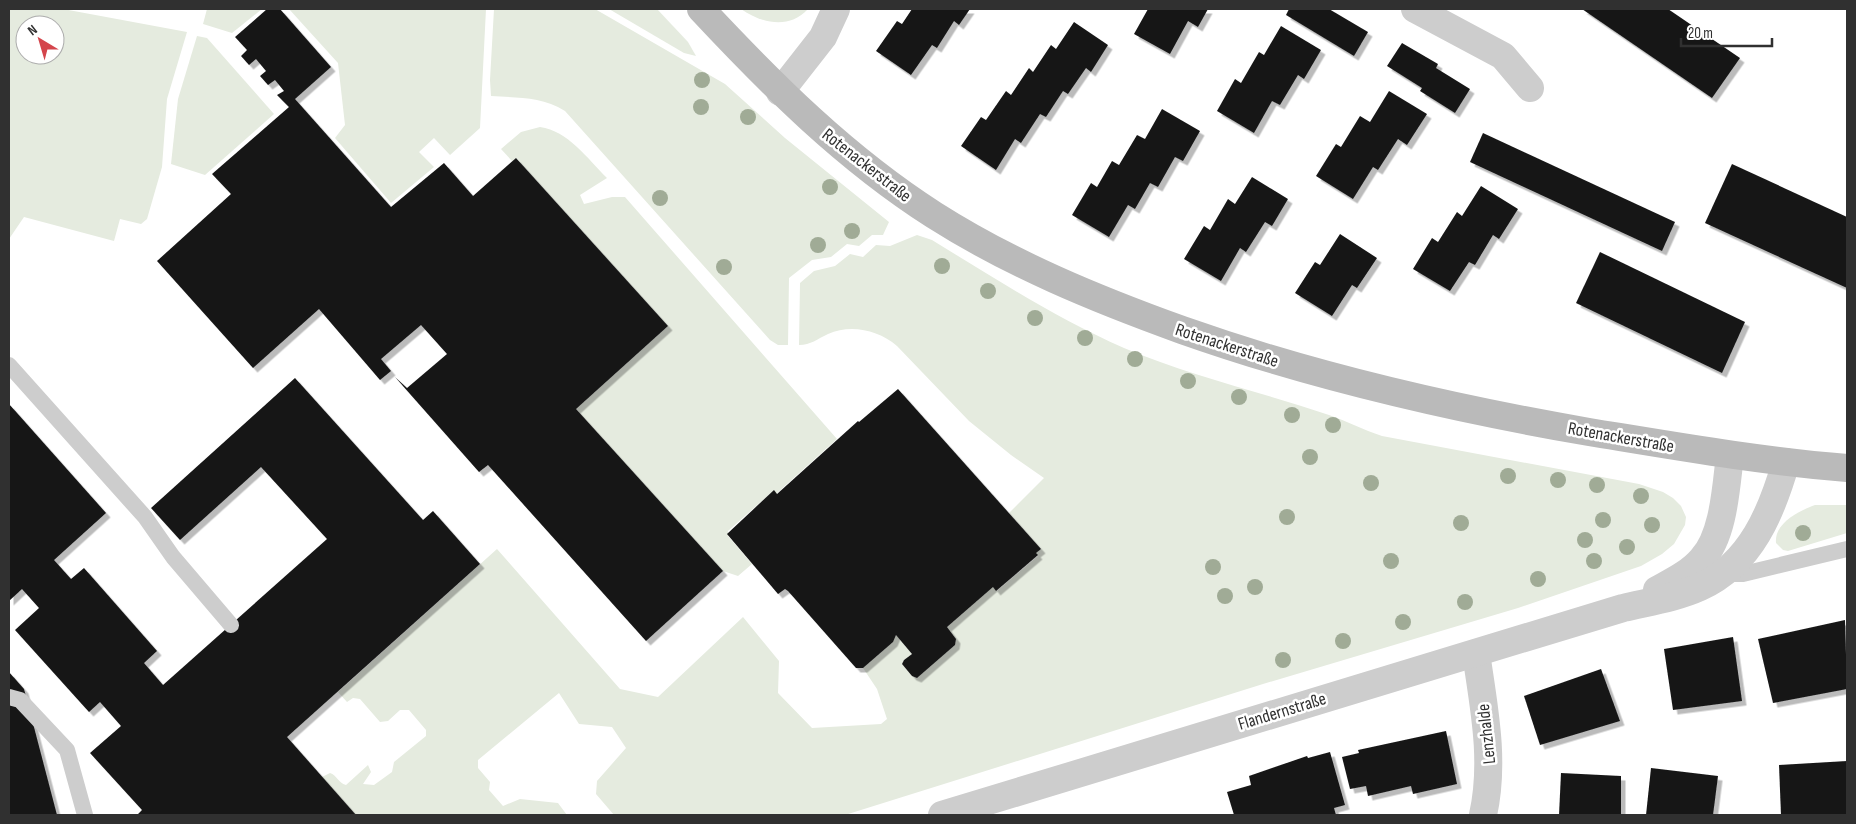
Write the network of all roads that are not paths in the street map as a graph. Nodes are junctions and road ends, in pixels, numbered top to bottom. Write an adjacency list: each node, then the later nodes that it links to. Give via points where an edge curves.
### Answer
1 (701, 9): 5 (main road, Rotenackerstraße)
2 (836, 9): 5 (street, via 823,37)
3 (1415, 9): 4 (street, via 1503,56)
4 (1530, 88)
5 (780, 92): 7 (main road, Rotenackerstraße, via 851,156 936,216 1010,258 1121,308 1234,348 1373,388 1488,414)
6 (9, 365): 13 (lane, via 145,517 173,557)
7 (1730, 455): 8 (main road, Rotenackerstraße); 12 (street, Flandernstraße, via 1724,501 1709,550 1688,571)
8 (1786, 462): 9 (main road, Rotenackerstraße); 11 (street, Flandernstraße, via 1775,501 1760,531 1747,549)
9 (1847, 468)
10 (1847, 549): 11 (lane, via 1743,574)
11 (1720, 574): 12 (street, Flandernstraße, via 1684,593)
12 (1623, 608): 14 (street, Flandernstraße)
13 (231, 625)
14 (1476, 653): 17 (street, Flandernstraße); 18 (street, Lenzhalde, via 1489,745 1490,774)
15 (9, 697): 16 (lane, via 20,700 67,750)
16 (85, 815)
17 (942, 815)
18 (1483, 815)

